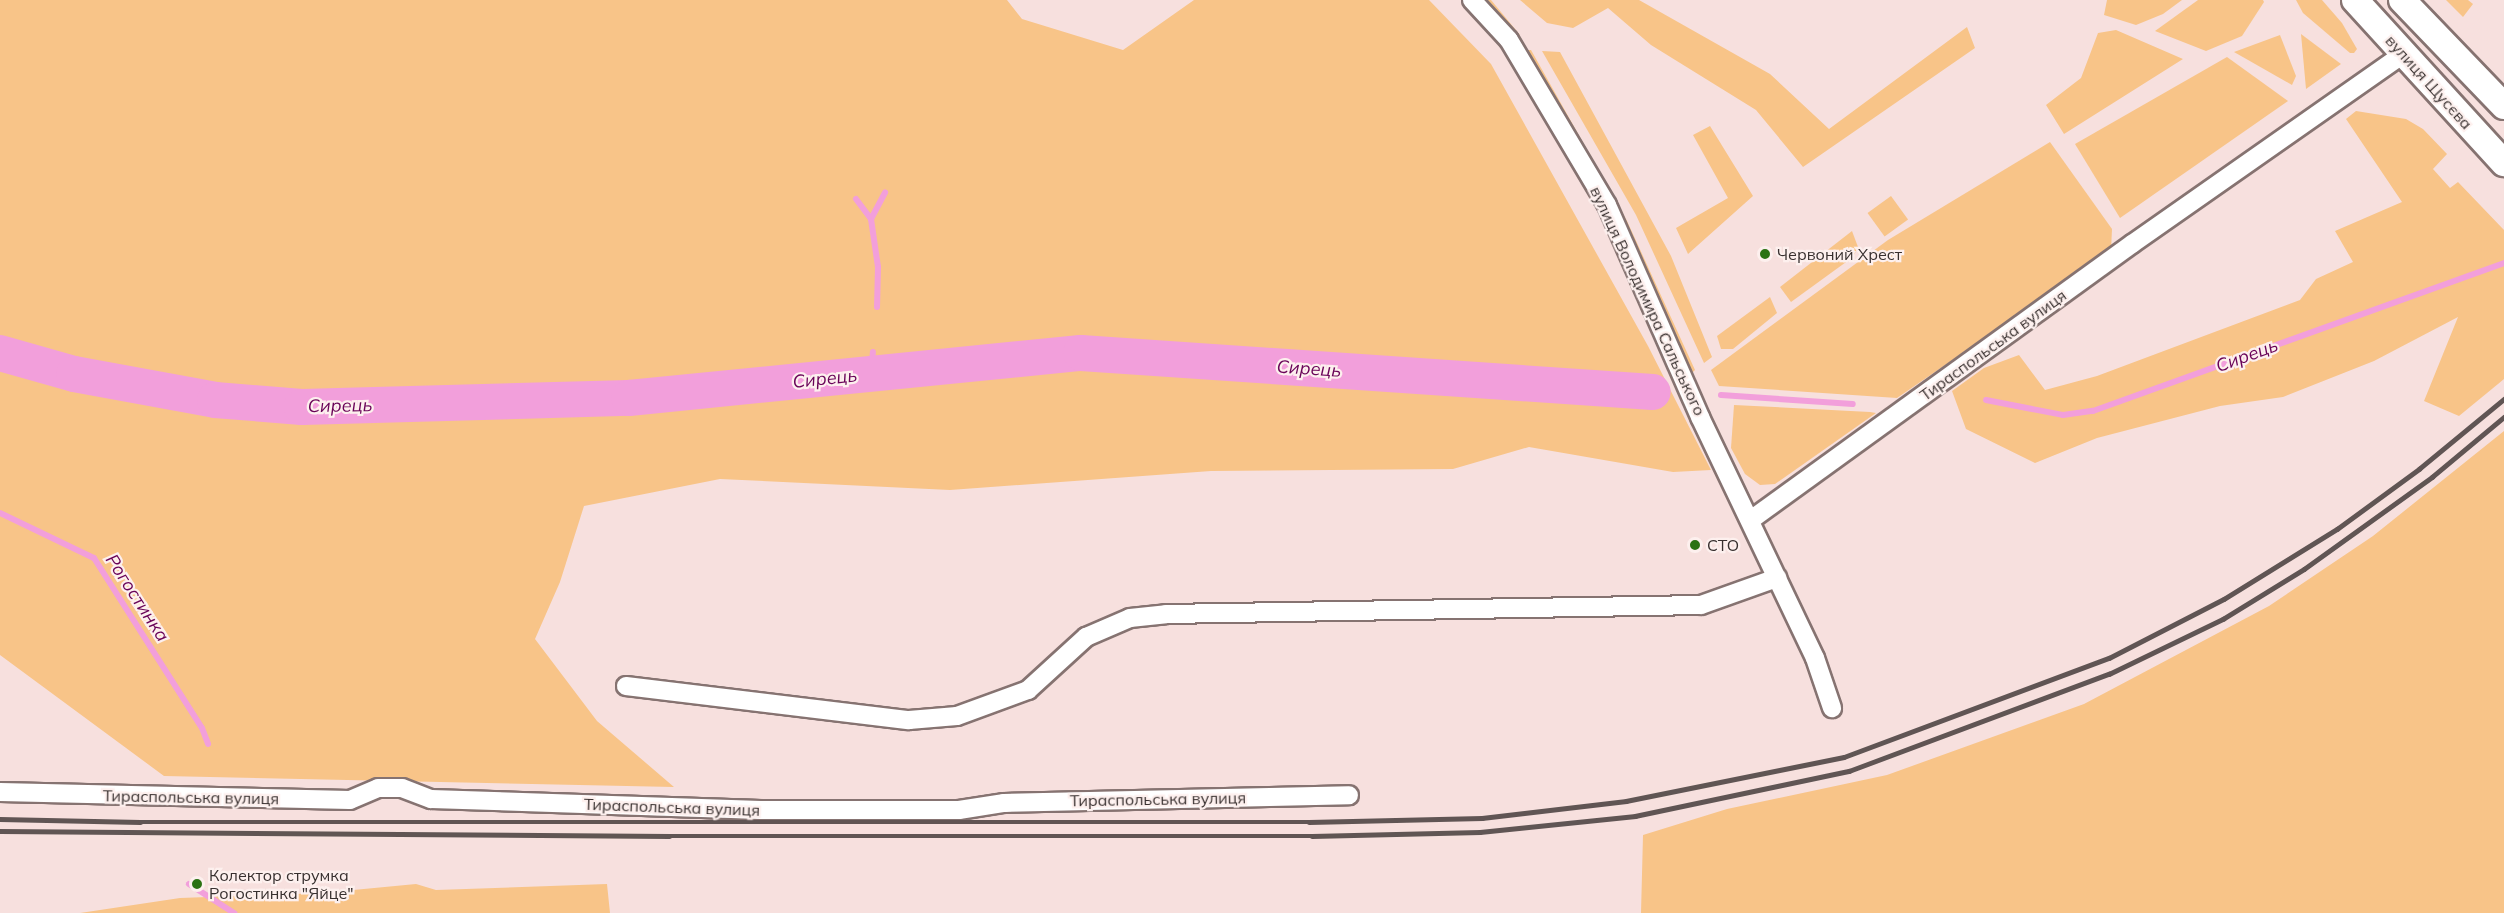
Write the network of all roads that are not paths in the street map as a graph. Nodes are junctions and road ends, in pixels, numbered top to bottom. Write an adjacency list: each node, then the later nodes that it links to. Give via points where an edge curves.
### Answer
1 (1472, 0): 7 (street, вулиця Володимира Сальського, via 1509,40 1606,205 1701,417)
2 (2355, 0): 4 (main road, вулиця Щусєва)
3 (2402, 0): 5 (main road)
4 (2403, 54): 6 (main road, вулиця Щусєва); 7 (street, Тираспольська вулиця)
5 (2504, 106)
6 (2504, 163)
7 (1752, 519): 8 (street)
8 (1778, 578): 9 (street, via 1701,605 1166,614 1130,618 1086,637 1028,690 947,717 909,720); 10 (street, via 1815,658)
9 (626, 686)
10 (1832, 708)
11 (0, 792): 12 (street, Тираспольська вулиця, via 350,800 378,788 402,788 431,799 762,810 959,810 1004,803)
12 (1349, 795)

